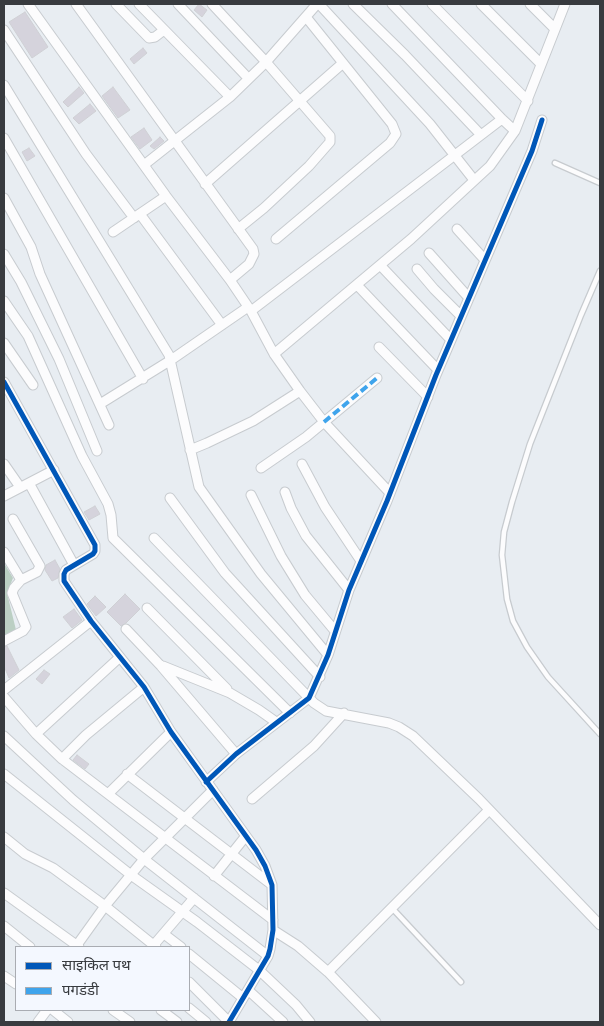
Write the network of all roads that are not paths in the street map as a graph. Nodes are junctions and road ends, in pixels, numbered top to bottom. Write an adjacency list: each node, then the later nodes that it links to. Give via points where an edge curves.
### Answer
1 (28, 4): 34 (street)
2 (76, 4): 31 (street)
3 (116, 4): 17 (street, via 149,38)
4 (139, 4): 17 (street)
5 (178, 4): 21 (street)
6 (212, 4): 18 (street)
7 (318, 4): 14 (street); 32 (street)
8 (353, 4): 29 (street)
9 (392, 4): 26 (street)
10 (432, 4): 25 (street)
11 (481, 4): 20 (street)
12 (530, 4): 15 (street)
13 (563, 5): 15 (street)
14 (306, 17): 18 (street); 19 (street)
15 (555, 29): 20 (street)
16 (4, 30): 40 (street, via 86,154)
17 (164, 30): 23 (street)
18 (266, 62): 21 (street); 24 (street)
19 (342, 64): 24 (street); 44 (street, via 392,124 396,134 390,143)
20 (541, 64): 25 (street)
21 (248, 78): 23 (street)
22 (4, 85): 62 (street)
23 (230, 97): 31 (street)
24 (298, 101): 37 (street); 41 (street, via 328,131 330,142 286,188)
25 (528, 101): 28 (street)
26 (502, 119): 28 (street); 29 (street)
27 (542, 120): 47 (street)
28 (515, 131): 35 (street, via 490,166)
29 (481, 135): 32 (street)
30 (4, 138): 65 (street)
31 (174, 140): 34 (street); 37 (street)
32 (454, 154): 35 (street); 55 (street)
33 (555, 163): 36 (lane)
34 (144, 165): 38 (street)
35 (474, 180): 48 (street)
36 (600, 183)
37 (205, 184): 41 (street)
38 (166, 196): 40 (street); 51 (street)
39 (4, 198): 70 (street, via 31,247 40,274)
40 (137, 216): 43 (street); 57 (street)
41 (238, 228): 51 (street, via 254,254 249,264)
42 (457, 229): 47 (street)
43 (113, 232)
44 (276, 239)
45 (429, 253): 53 (street)
46 (4, 254): 74 (street, via 59,359)
47 (485, 260): 53 (street)
48 (380, 265): 52 (street); 58 (street)
49 (417, 269): 56 (street)
50 (600, 270): 112 (lane, via 530,444 504,532 502,555 513,621 527,648 548,677)
51 (230, 280): 55 (street)
52 (357, 285): 61 (street); 63 (street)
53 (469, 298): 56 (street)
54 (4, 302): 107 (street, via 32,344 82,456 108,504 112,538)
55 (249, 309): 57 (street); 61 (street)
56 (461, 316): 58 (street)
57 (222, 325): 62 (street)
58 (451, 340): 63 (street)
59 (4, 343): 67 (street)
60 (379, 347): 69 (street)
61 (274, 354): 68 (street)
62 (171, 360): 65 (street); 73 (street)
63 (438, 370): 69 (street)
64 (377, 378): 71 (street)
65 (143, 379): 70 (street)
66 (4, 382): 78 (street)
67 (33, 385)
68 (300, 391): 71 (street); 73 (street, via 253,421)
69 (428, 397): 82 (street)
70 (100, 404): 72 (street)
71 (324, 422): 77 (street); 82 (street)
72 (110, 424)
73 (190, 450): 98 (street, via 196,480 204,495 261,574)
74 (97, 451)
75 (4, 464): 80 (street)
76 (302, 464): 89 (street, via 325,507)
77 (261, 468)
78 (54, 470): 79 (street); 90 (street, via 96,547 93,554)
79 (29, 482): 80 (street); 90 (street)
80 (20, 487): 84 (street)
81 (285, 492): 92 (street, via 306,536)
82 (390, 493): 89 (street)
83 (251, 495): 96 (street, via 281,556)
84 (4, 496)
85 (170, 498): 101 (street, via 225,573)
86 (14, 518): 91 (street, via 40,566 37,572)
87 (154, 538): 106 (street)
88 (4, 552): 91 (street)
89 (361, 561): 92 (street)
90 (74, 565): 94 (street, via 65,572 64,581)
91 (21, 580): 97 (street, via 12,593 26,627 23,632)
92 (349, 590): 96 (street)
93 (147, 608): 104 (street)
94 (92, 621): 99 (street); 103 (street)
95 (126, 629): 100 (street)
96 (335, 632): 98 (street)
97 (4, 641)
98 (328, 655): 101 (street)
99 (120, 657): 102 (street); 111 (street)
100 (161, 666): 104 (street); 114 (street)
101 (320, 677): 106 (street)
102 (144, 687): 110 (street); 115 (street)
103 (4, 690)
104 (230, 693): 109 (street)
105 (4, 697): 111 (street)
106 (309, 698): 107 (street); 108 (street, via 326,711)
107 (290, 712): 109 (street)
108 (344, 713): 120 (street, via 314,746); 121 (street, via 390,723 413,736)
109 (276, 722): 114 (street)
110 (171, 732): 117 (street); 118 (street)
111 (36, 734): 115 (street)
112 (600, 734)
113 (4, 736): 127 (street, via 73,800)
114 (236, 754): 118 (street)
115 (62, 759): 119 (street)
116 (4, 774): 128 (street)
117 (127, 774): 119 (street); 122 (street)
118 (210, 786): 122 (street); 124 (street)
119 (108, 794): 125 (street)
120 (252, 799)
121 (489, 810): 134 (street); 137 (street)
122 (184, 818): 125 (street); 126 (street)
123 (4, 837): 133 (street)
124 (245, 837): 126 (street); 130 (street, via 265,866)
125 (164, 838): 127 (street); 129 (street)
126 (232, 854): 129 (street); 130 (street)
127 (144, 859): 128 (street); 132 (street)
128 (131, 875): 133 (street); 135 (street)
129 (214, 876): 136 (street)
130 (272, 885): 136 (street)
131 (4, 893): 141 (street)
132 (194, 898): 135 (street); 145 (street)
133 (105, 906): 141 (street); 142 (street)
134 (392, 908): 147 (street); 149 (lane)
135 (182, 912): 139 (street); 146 (street)
136 (273, 925): 145 (street); 147 (street)
137 (600, 925)
138 (4, 926): 140 (street)
139 (164, 934): 142 (street); 143 (street)
140 (29, 946)
141 (78, 946)
142 (154, 946)
143 (180, 946)
144 (190, 955): 152 (street)
145 (268, 956): 146 (street)
146 (260, 970): 152 (street); 165 (street)
147 (328, 972): 166 (street)
148 (4, 976): 150 (street)
149 (461, 982)
150 (15, 983)
151 (190, 983): 158 (street)
152 (245, 994): 158 (street); 164 (street)
153 (190, 1009): 163 (street)
154 (46, 1011): 159 (street)
155 (54, 1011): 160 (street)
156 (114, 1011): 161 (street)
157 (161, 1011): 162 (street)
158 (232, 1021)
159 (38, 1022)
160 (68, 1022)
161 (130, 1022)
162 (177, 1022)
163 (206, 1022)
164 (283, 1022)
165 (310, 1022)
166 (376, 1022)

